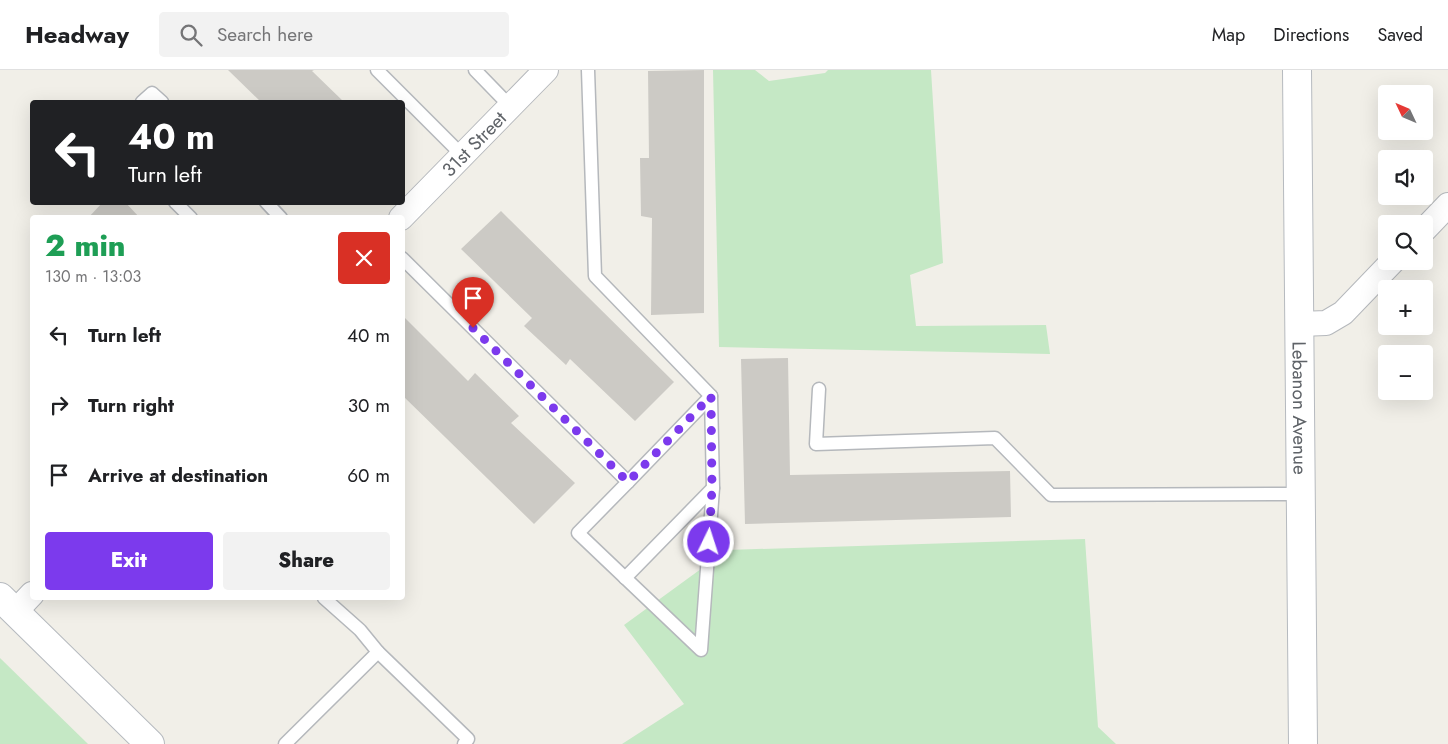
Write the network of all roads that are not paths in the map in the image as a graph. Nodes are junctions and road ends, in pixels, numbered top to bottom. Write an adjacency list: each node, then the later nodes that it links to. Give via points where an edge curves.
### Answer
1 (377, 70): 9 (lane)
2 (475, 70): 8 (lane)
3 (546, 70): 8 (street, 31st Street)
4 (588, 70): 21 (lane, via 595,276)
5 (1297, 70): 19 (street, Lebanon Avenue)
6 (144, 100): 7 (lane, via 152,92)
7 (160, 100)
8 (510, 106): 9 (street, 31st Street)
9 (462, 155): 15 (street, 31st Street)
10 (178, 205): 13 (lane)
11 (269, 205): 14 (lane)
12 (1448, 205): 16 (street)
13 (188, 215)
14 (278, 215)
15 (404, 215)
16 (1433, 221)
17 (405, 261): 22 (lane)
18 (1384, 270): 19 (street, via 1343,313 1326,323)
19 (1300, 324): 24 (street, Lebanon Avenue)
20 (819, 389): 24 (lane, via 816,444 995,438 1051,495)
21 (711, 396): 22 (lane); 23 (lane)
22 (628, 482): 25 (lane, via 578,533)
23 (712, 488): 25 (lane); 25 (lane, via 702,650)
24 (1301, 494): 32 (street, Lebanon Avenue)
25 (625, 578)
26 (326, 600): 28 (lane, via 360,630)
27 (16, 601): 30 (street)
28 (378, 652): 29 (lane); 31 (lane)
29 (469, 742)
30 (150, 744)
31 (285, 744)
32 (1303, 744)

